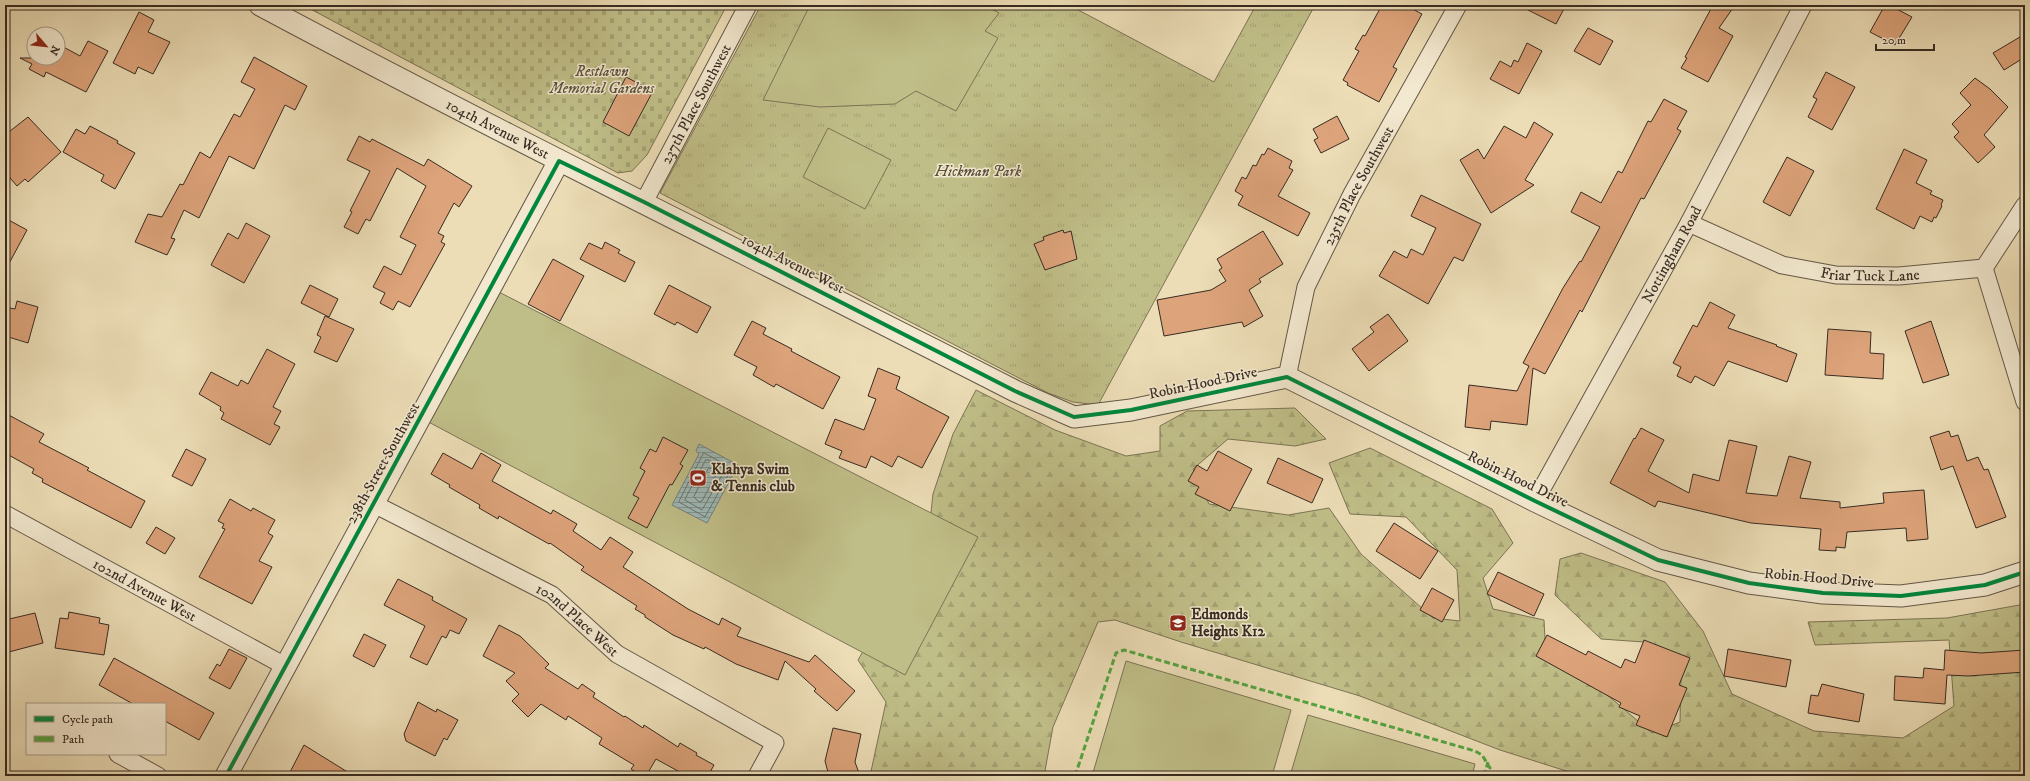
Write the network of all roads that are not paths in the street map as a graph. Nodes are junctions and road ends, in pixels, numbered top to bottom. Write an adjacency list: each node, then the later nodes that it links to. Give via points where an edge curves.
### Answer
1 (260, 5): 5 (street, 104th Avenue West)
2 (748, 5): 6 (street, 237th Place Southwest)
3 (1458, 5): 10 (street, 235th Place Southwest, via 1352,194 1306,287)
4 (1803, 5): 8 (street, Nottingham Road)
5 (559, 161): 6 (street, 104th Avenue West); 14 (street, 238th Street Southwest)
6 (644, 202): 11 (street, 104th Avenue West)
7 (2025, 205): 9 (street)
8 (1689, 224): 9 (street, Friar Tuck Lane, via 1782,265 1836,275 1898,276); 13 (street, Nottingham Road)
9 (1984, 268): 12 (street)
10 (1287, 378): 11 (street, Robin Hood Drive, via 1131,410 1074,417); 13 (street, Robin Hood Drive)
11 (1015, 390)
12 (2025, 402)
13 (1535, 501): 16 (street, Robin Hood Drive, via 1658,560 1749,584 1824,593 1901,596 1985,585)
14 (374, 504): 17 (street, 238th Street Southwest); 21 (street, 102nd Place West, via 552,595 617,654 775,743)
15 (5, 514): 17 (street, 102nd Avenue West)
16 (2025, 572)
17 (285, 666): 20 (street, 238th Street Southwest)
18 (120, 755): 19 (street)
19 (158, 776)
20 (226, 776)
21 (757, 776)

